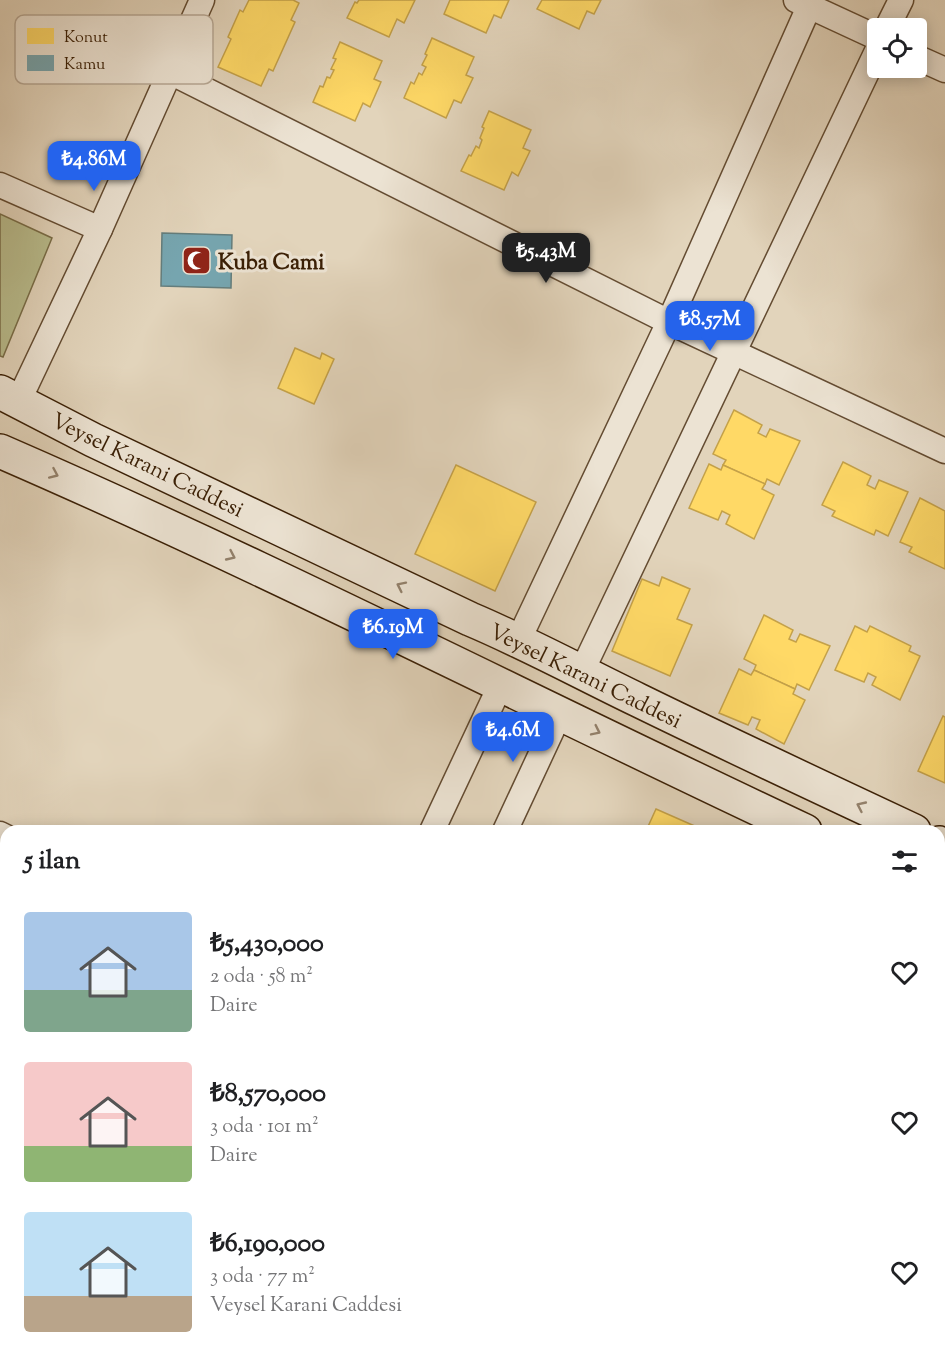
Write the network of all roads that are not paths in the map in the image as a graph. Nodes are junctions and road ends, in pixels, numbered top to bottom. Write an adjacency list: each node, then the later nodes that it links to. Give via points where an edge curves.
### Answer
1 (202, 0): 4 (street)
2 (901, 0): 5 (street)
3 (806, 2): 6 (street); 14 (street)
4 (195, 15)
5 (892, 18)
6 (867, 32)
7 (927, 62): 8 (street)
8 (945, 70)
9 (867, 72): 15 (street)
10 (165, 84): 13 (street)
11 (194, 84): 14 (street)
12 (0, 184): 13 (street)
13 (100, 229): 16 (street)
14 (669, 322): 15 (street); 19 (street)
15 (734, 351): 18 (street); 20 (street)
16 (10, 396): 19 (main road, Veysel Karani Caddesi, one-way to 16, via 93,440)
17 (0, 451): 21 (main road, Veysel Karani Caddesi, one-way to 21)
18 (945, 451)
19 (519, 639): 20 (main road, Veysel Karani Caddesi)
20 (581, 673): 26 (main road, Veysel Karani Caddesi, one-way to 20)
21 (501, 684): 22 (main road, Veysel Karani Caddesi); 23 (street)
22 (560, 713): 24 (street); 25 (main road, Veysel Karani Caddesi, one-way to 25)
23 (435, 825)
24 (508, 825)
25 (793, 825)
26 (901, 825)

